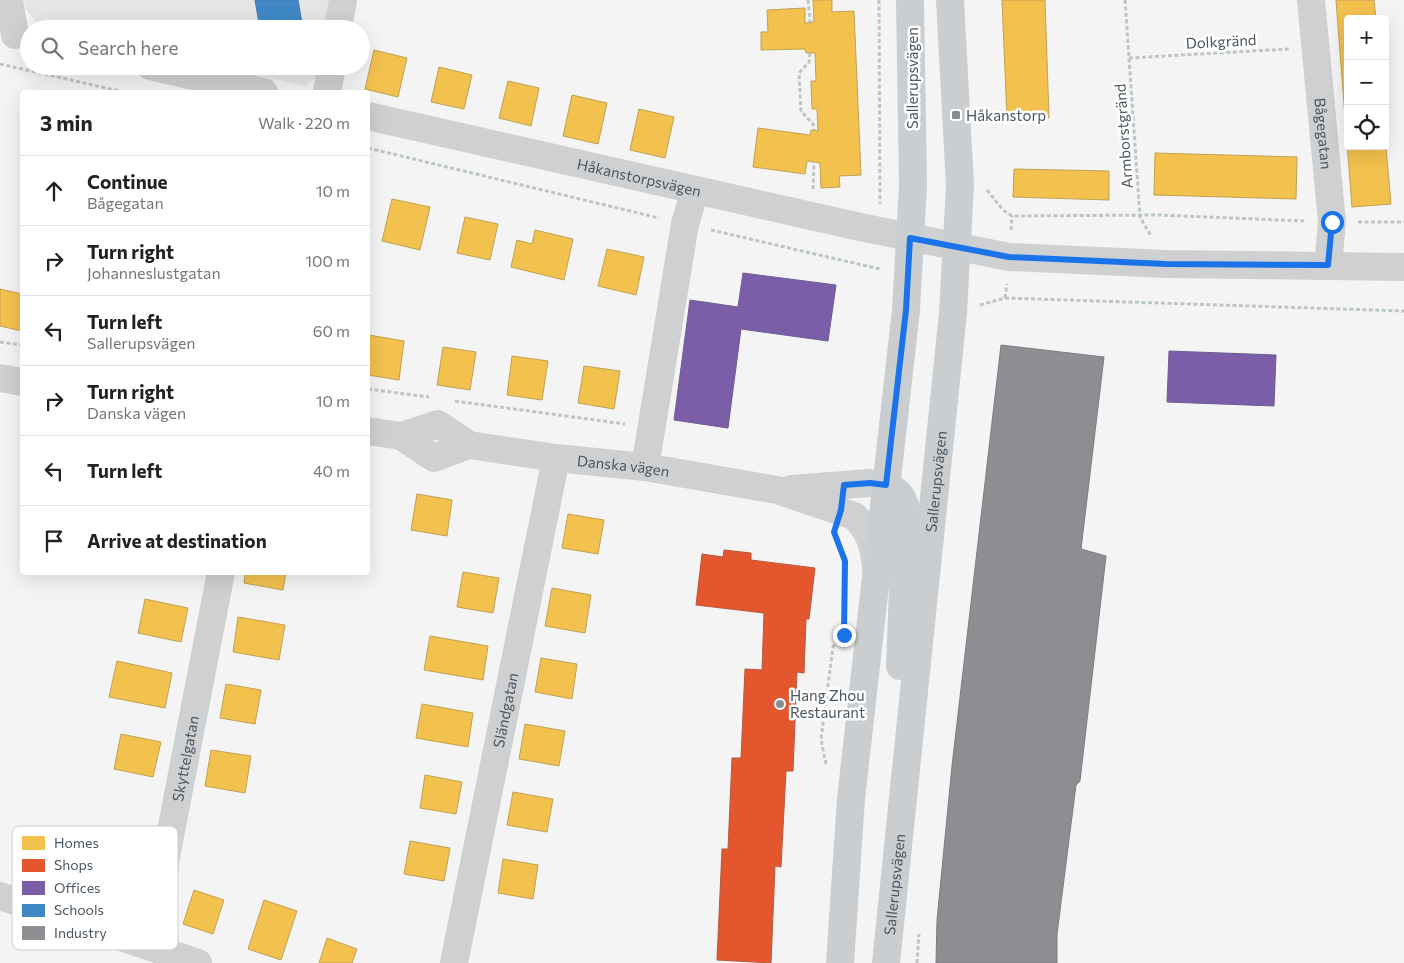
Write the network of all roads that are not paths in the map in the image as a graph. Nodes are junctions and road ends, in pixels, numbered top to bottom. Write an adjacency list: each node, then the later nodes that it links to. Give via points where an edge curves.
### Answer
1 (8, 0): 7 (street)
2 (343, 0): 6 (street)
3 (910, 0): 14 (main road, Sallerupsvägen, via 913,186)
4 (950, 0): 15 (main road, Sallerupsvägen, via 960,186)
5 (1311, 0): 16 (street, Bågegatan, via 1332,222)
6 (340, 20)
7 (15, 36)
8 (189, 75): 10 (street)
9 (330, 75): 11 (street)
10 (255, 90)
11 (327, 90)
12 (370, 116): 13 (street, Håkanstorpsvägen)
13 (695, 190): 14 (street, Håkanstorpsvägen); 22 (street, via 685,224)
14 (910, 238): 15 (street, Håkanstorpsvägen); 23 (main road, Sallerupsvägen, via 906,310)
15 (956, 247): 16 (street, Håkanstorpsvägen, via 1009,257 1166,264); 27 (main road, Sallerupsvägen, via 953,313)
16 (1328, 265): 17 (street, Håkanstorpsvägen)
17 (1404, 267)
18 (0, 378): 19 (street)
19 (20, 382)
20 (370, 431): 21 (street, Danska vägen, via 401,436 434,458 469,445)
21 (556, 458): 22 (street, Danska vägen); 33 (street, Sländgatan)
22 (645, 467): 24 (street, Danska vägen)
23 (886, 485): 24 (street, Danska vägen, via 870,483); 25 (main road, Sallerupsvägen); 27 (main road, via 903,498 906,509 899,670)
24 (777, 490): 25 (street, Danska vägen, via 854,516 864,525 874,548)
25 (877, 571): 34 (main road, Sallerupsvägen, via 851,799)
26 (220, 575): 28 (street, Skyttelgatan)
27 (910, 729): 35 (main road, Sallerupsvägen)
28 (172, 826)
29 (0, 896): 30 (street)
30 (12, 900)
31 (163, 950): 32 (street)
32 (198, 963)
33 (454, 963)
34 (840, 963)
35 (886, 963)

